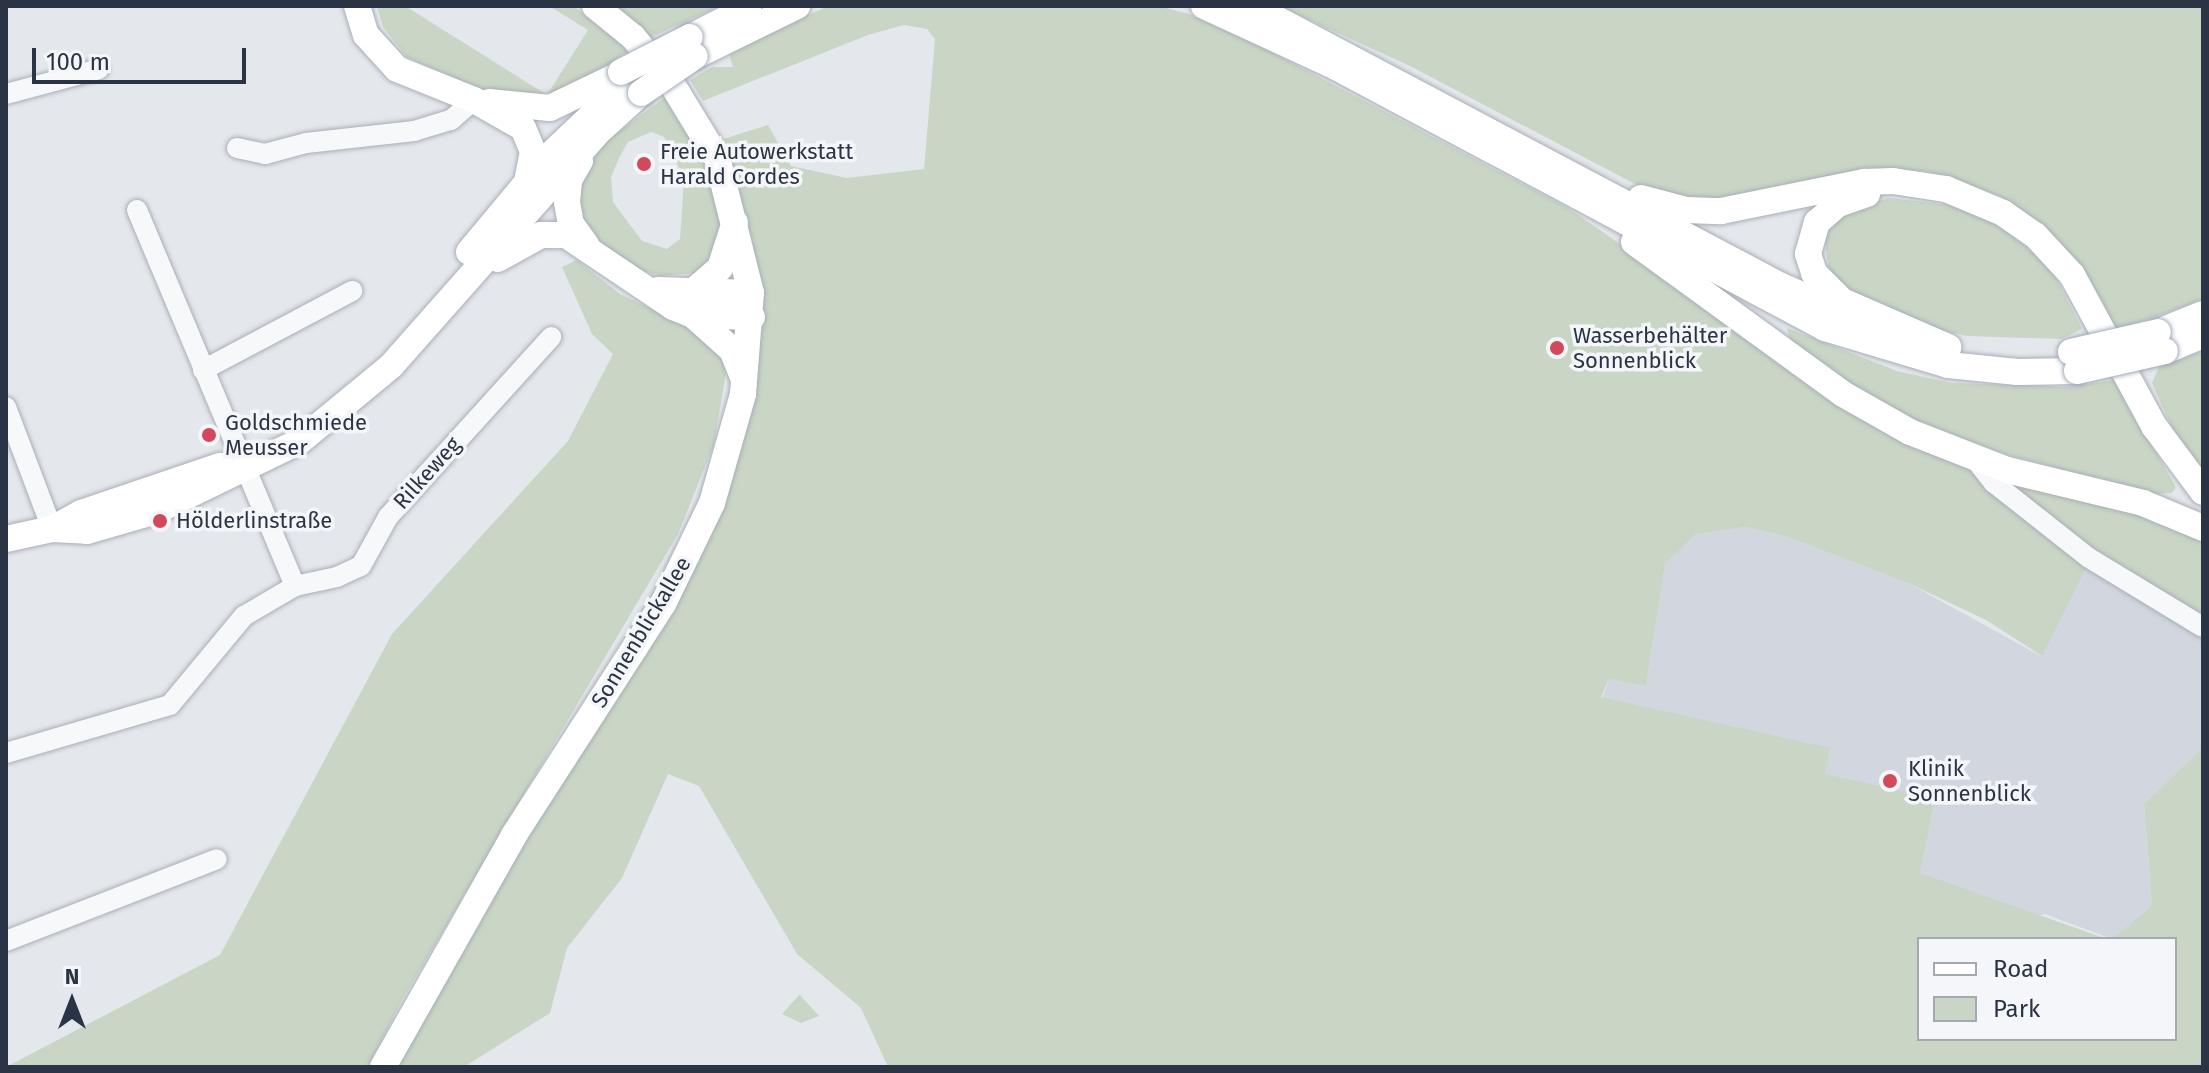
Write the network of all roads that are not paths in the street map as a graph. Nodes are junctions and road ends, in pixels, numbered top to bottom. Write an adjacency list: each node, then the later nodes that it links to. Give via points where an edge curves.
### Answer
1 (357, 6): 11 (main road, via 366,35 386,61)
2 (595, 6): 19 (main road, Sonnenblickallee, via 633,37 692,114 717,158)
3 (752, 6): 7 (main road)
4 (797, 6): 7 (main road)
5 (1204, 6): 17 (main road, via 1336,67)
6 (1252, 6): 14 (main road)
7 (693, 47): 9 (main road, bridge)
8 (99, 69): 10 (street)
9 (630, 82): 11 (main road, via 550,108); 12 (main road); 15 (main road)
10 (6, 94)
11 (474, 100): 13 (street, via 451,120 414,131 306,143 265,154); 15 (main road, via 523,128 533,151)
12 (596, 134): 20 (main road, via 568,188 571,224); 21 (main road)
13 (237, 148)
14 (1543, 157): 16 (main road, via 1584,168 1652,202 1704,211 1864,182); 29 (main road, via 1822,306)
15 (527, 181): 35 (main road, via 390,345)
16 (1918, 184): 29 (main road, via 1838,204 1817,222 1808,254 1814,273 1842,301); 36 (main road, via 2003,213 2053,252 2091,307 2154,426)
17 (1588, 205): 30 (main road, via 1813,323 1887,350 1948,365 2018,372); 34 (main road, via 1843,394 1910,432)
18 (137, 210): 31 (street)
19 (736, 219): 23 (main road, via 726,259); 24 (main road, Sonnenblickallee)
20 (586, 245): 21 (main road, via 566,235 541,235); 23 (main road, via 647,287)
21 (471, 276): 35 (main road, via 391,366 353,400 300,441)
22 (352, 291): 31 (street)
23 (691, 305): 24 (main road); 32 (main road, via 732,350)
24 (751, 305): 32 (main road, Sonnenblickallee)
25 (2203, 314): 28 (main road)
26 (2203, 335): 28 (main road)
27 (551, 337): 40 (street, Rilkeweg, via 388,517 361,566)
28 (2162, 341): 30 (main road, bridge)
29 (1948, 347): 30 (main road)
30 (2074, 362)
31 (203, 370): 35 (street)
32 (745, 380): 45 (main road, Sonnenblickallee, via 727,460 675,580 514,835)
33 (6, 407): 38 (street)
34 (1975, 459): 37 (main road, via 2143,503); 41 (street, via 1981,472 2089,558)
35 (246, 463): 38 (main road, via 132,519 87,531); 40 (street)
36 (2203, 492)
37 (2203, 528)
38 (52, 529): 39 (main road)
39 (6, 539)
40 (295, 586): 42 (street, Rilkeweg, via 244,616 170,705)
41 (2203, 627)
42 (6, 753)
43 (217, 859): 44 (street)
44 (6, 941)
45 (383, 1067)

